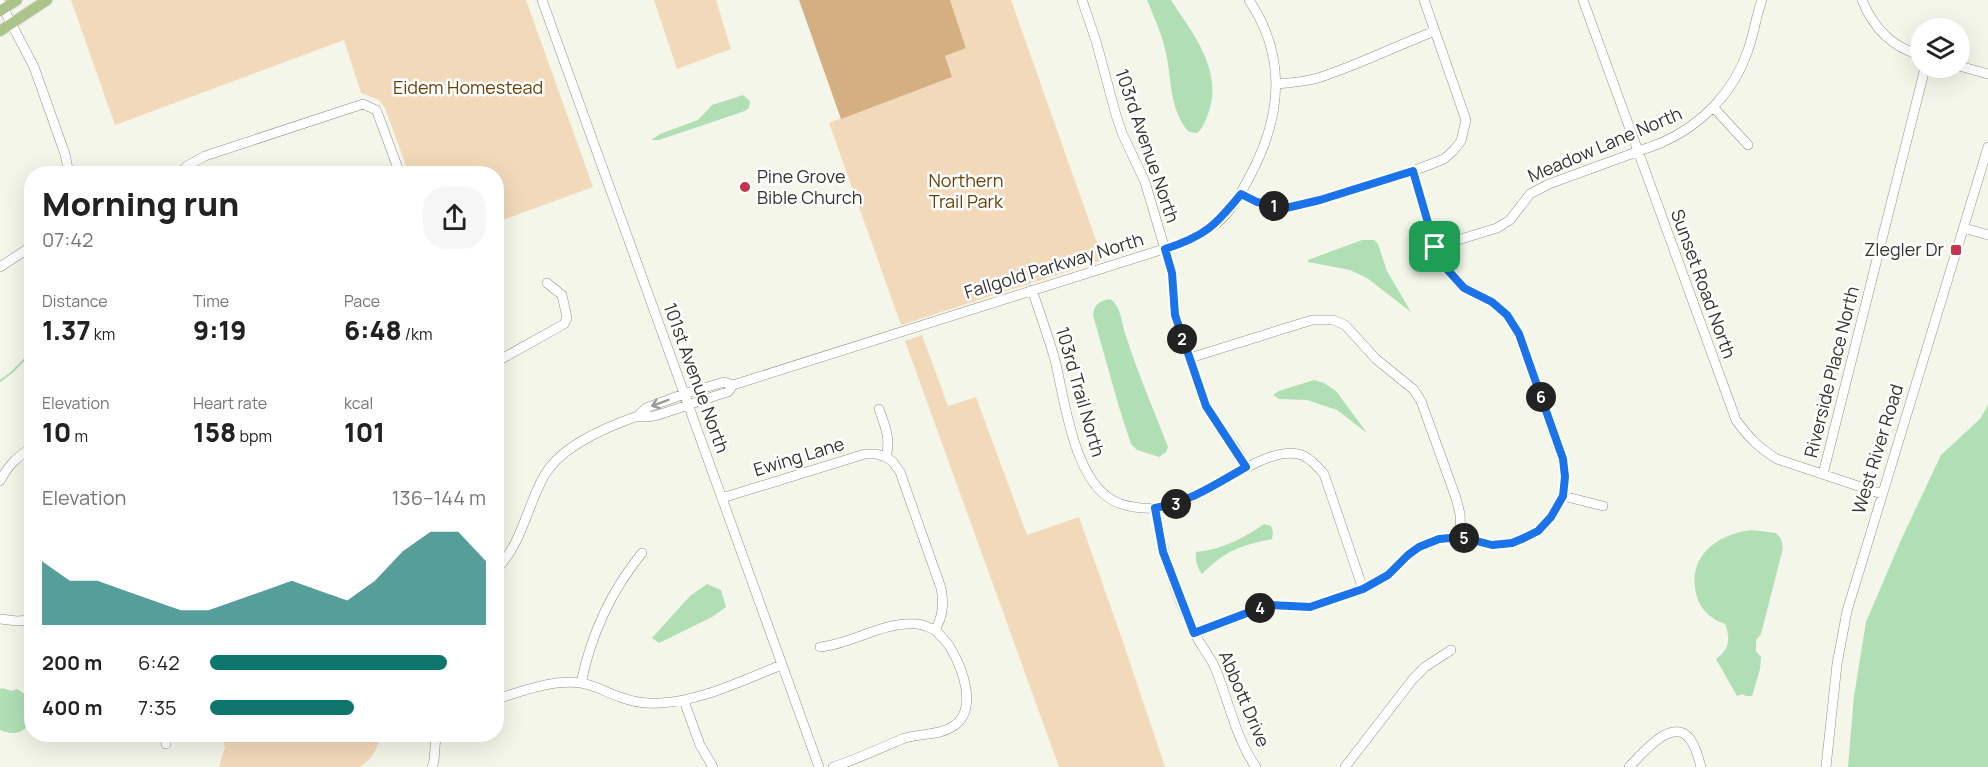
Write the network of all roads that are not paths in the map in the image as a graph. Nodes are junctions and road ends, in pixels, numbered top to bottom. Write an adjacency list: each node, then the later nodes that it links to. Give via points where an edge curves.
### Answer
1 (17, 0): 10 (main road)
2 (47, 0): 11 (main road)
3 (542, 0): 39 (street, 101st Avenue North)
4 (1082, 0): 31 (street, 103rd Avenue North, via 1116,115 1145,182)
5 (1249, 0): 18 (street, Fallgold Parkway North, via 1267,33)
6 (1424, 0): 13 (street)
7 (1583, 0): 22 (street, Sunset Road North)
8 (1762, 0): 19 (street, Meadow Lane North, via 1739,73)
9 (1862, 0): 14 (street, via 1875,26)
10 (1, 7): 11 (street)
11 (11, 23): 12 (main road); 23 (street, via 34,67)
12 (0, 31)
13 (1435, 31): 18 (street, via 1317,78); 26 (street, via 1466,120 1461,141 1453,151 1444,159)
14 (1910, 51)
15 (1970, 69): 16 (street)
16 (1988, 74)
17 (1922, 78): 46 (street, Riverside Place North)
18 (1276, 84): 27 (street, Fallgold Parkway North, via 1270,132)
19 (1714, 108): 20 (street); 22 (street, Meadow Lane North, via 1675,137)
20 (1748, 145)
21 (1988, 147): 28 (street, West River Road)
22 (1638, 152): 30 (street, Meadow Lane North, via 1530,194 1510,220 1497,228); 46 (street, Sunset Road North, via 1736,420 1762,450)
23 (67, 166)
24 (187, 166): 25 (street, via 205,156 363,104 376,110)
25 (397, 166)
26 (1413, 171): 27 (street, via 1286,208); 30 (street)
27 (1241, 194): 31 (street, Fallgold Parkway North, via 1219,221 1204,232)
28 (1964, 228): 29 (street); 48 (street, West River Road)
29 (1988, 235)
30 (1435, 247): 49 (street, via 1445,267 1464,288 1492,302 1507,315 1519,334 1563,459)
31 (1165, 249): 35 (street, Fallgold Parkway North); 37 (street, 103rd Avenue North, via 1172,273 1175,315)
32 (24, 251): 33 (street)
33 (0, 267)
34 (547, 283): 36 (street, via 562,295 567,318 564,324)
35 (1032, 290): 38 (street, Fallgold Parkway North); 52 (street, 103rd Trail North, via 1074,437 1092,481 1119,504)
36 (504, 358)
37 (1190, 358): 45 (street, 103rd Avenue North, via 1206,406); 53 (street, via 1312,320 1333,320 1345,325 1421,401 1461,514)
38 (733, 385): 39 (street, Fallgold Parkway North, via 724,382); 40 (street, Fallgold Parkway North, via 728,392)
39 (684, 394): 40 (street, 101st Avenue North); 42 (street, Fallgold Parkway North, one-way to 42, via 646,408)
40 (688, 404): 42 (street, Fallgold Parkway North, via 652,416); 50 (street, 101st Avenue North)
41 (879, 409): 44 (street, via 888,434)
42 (638, 416): 55 (street, via 596,434 555,461)
43 (24, 453): 47 (street)
44 (886, 457): 50 (street, Ewing Lane, via 865,454); 59 (street, via 900,472 941,588 942,618)
45 (1246, 467): 52 (street, 103rd Trail North, via 1195,496); 56 (street, 103rd Trail North, via 1289,452 1313,462 1324,474)
46 (1823, 474): 48 (street, Sunset Road North)
47 (0, 481)
48 (1882, 494): 76 (street, West River Road, via 1841,636)
49 (1563, 496): 51 (street); 53 (street, via 1538,531 1518,540 1492,545)
50 (722, 498): 63 (street, 101st Avenue North)
51 (1603, 506)
52 (1155, 508): 60 (street, Abbott Drive, via 1163,552)
53 (1461, 537): 56 (street, via 1439,539 1419,547 1388,575)
54 (642, 553): 64 (street, via 626,573 597,628)
55 (504, 560)
56 (1363, 589): 60 (street, via 1310,607 1268,605)
57 (0, 619): 58 (street)
58 (24, 621)
59 (935, 630): 61 (street, via 919,624 896,624 834,646); 71 (street, via 950,647 966,689 966,711 958,723 903,739)
60 (1194, 633): 72 (street, Abbott Drive, via 1214,665)
61 (820, 647)
62 (1451, 650): 73 (street, via 1413,679)
63 (782, 665): 66 (street); 70 (street, 101st Avenue North)
64 (582, 684): 65 (street, via 543,686); 66 (street, via 644,703)
65 (504, 697)
66 (684, 700): 69 (street, via 700,745)
67 (435, 742): 68 (street)
68 (432, 767)
69 (713, 767)
70 (819, 767)
71 (833, 767)
72 (1256, 767)
73 (1345, 767)
74 (1629, 767): 75 (street, via 1659,737 1670,732 1688,737)
75 (1701, 767)
76 (1826, 767)

